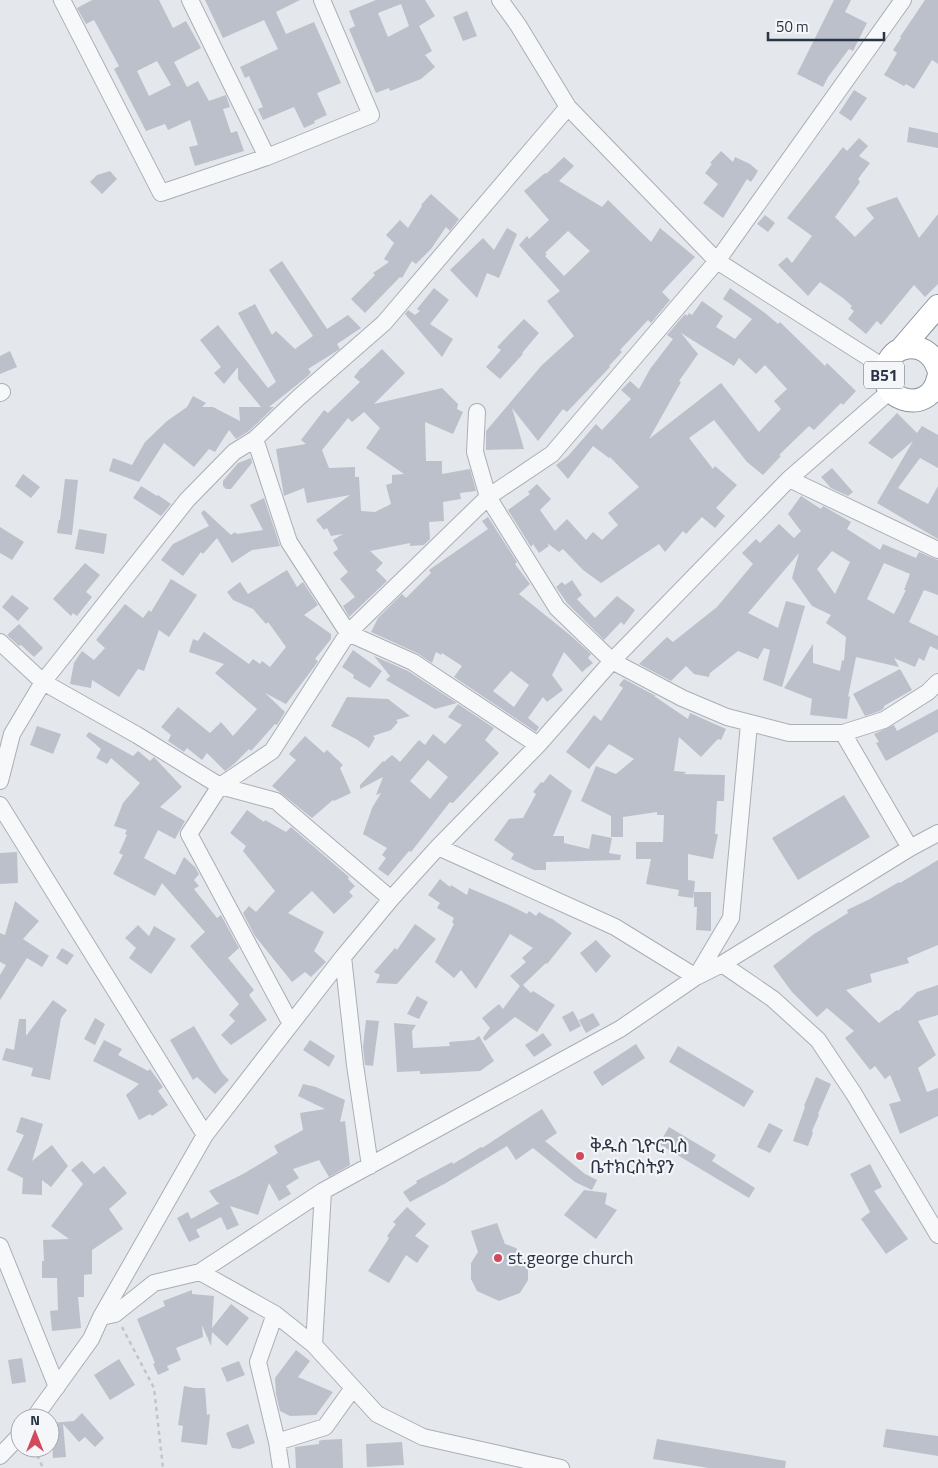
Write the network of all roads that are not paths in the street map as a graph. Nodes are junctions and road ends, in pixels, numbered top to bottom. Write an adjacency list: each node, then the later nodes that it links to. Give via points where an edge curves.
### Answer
1 (62, 0): 7 (street, via 161,193)
2 (190, 0): 7 (street)
3 (322, 0): 7 (street, via 371,115)
4 (500, 0): 6 (street)
5 (903, 0): 8 (street)
6 (568, 107): 8 (street); 16 (street, via 384,323)
7 (267, 157)
8 (716, 261): 12 (street); 18 (street, via 552,454)
9 (938, 306): 10 (highway, B51)
10 (901, 349): 11 (highway, B51, via 913,347 926,351); 12 (highway, B51, via 891,356)
11 (937, 364): 14 (highway, B51, via 936,386)
12 (885, 368): 13 (highway, B51, via 884,376)
13 (890, 391): 14 (highway, B51, via 899,398); 17 (street)
14 (929, 403)
15 (477, 412): 18 (street, via 475,452)
16 (255, 439): 20 (street, via 289,542); 23 (street, via 234,452 187,500)
17 (789, 479): 19 (street); 22 (street)
18 (488, 497): 20 (street); 22 (street, via 556,608)
19 (938, 550)
20 (348, 633): 27 (street, via 414,662); 29 (street, via 272,751)
21 (0, 642): 23 (street)
22 (612, 660): 25 (street, via 682,698); 27 (street)
23 (43, 682): 28 (street, via 12,734); 29 (street)
24 (938, 682): 26 (street, via 884,720)
25 (749, 724): 26 (street, via 789,733); 37 (street, via 731,918)
26 (843, 733): 33 (street)
27 (538, 745): 32 (street)
28 (0, 781)
29 (220, 786): 34 (street, via 276,801); 38 (street, via 189,834)
30 (0, 805): 39 (street)
31 (938, 833): 33 (street)
32 (438, 847): 34 (street); 37 (street, via 616,927)
33 (910, 848): 36 (street)
34 (391, 899): 35 (street)
35 (343, 957): 38 (street); 40 (street)
36 (722, 964): 37 (street); 42 (street, via 773,1000 818,1040)
37 (696, 977): 40 (street, via 620,1030)
38 (291, 1024): 39 (street)
39 (205, 1136): 46 (street)
40 (370, 1166): 41 (street)
41 (323, 1191): 44 (street); 47 (street)
42 (936, 1229)
43 (0, 1246): 48 (street)
44 (200, 1272): 45 (street); 46 (street, via 154,1283)
45 (275, 1314): 47 (street); 51 (street, via 258,1362)
46 (108, 1316): 48 (street)
47 (314, 1345): 49 (street)
48 (56, 1387): 50 (street)
49 (353, 1388): 51 (street, via 325,1427); 55 (street, via 376,1414 423,1437)
50 (41, 1408)
51 (277, 1442): 54 (street)
52 (10, 1446): 53 (street)
53 (0, 1456)
54 (281, 1468)
55 (561, 1468)

